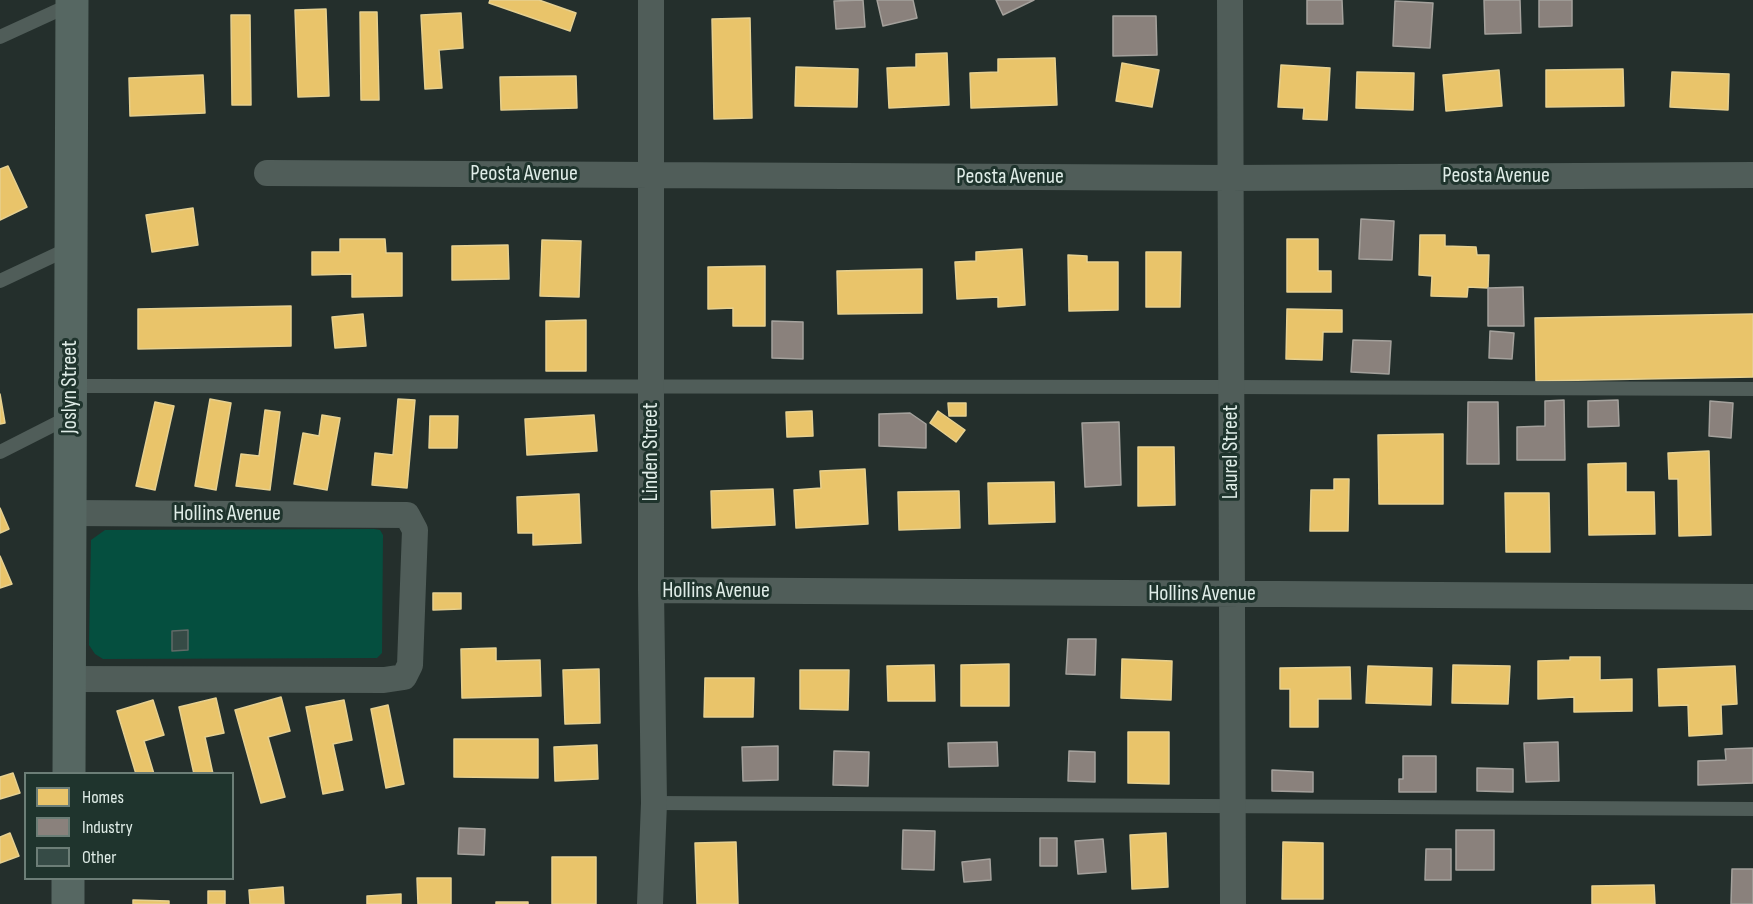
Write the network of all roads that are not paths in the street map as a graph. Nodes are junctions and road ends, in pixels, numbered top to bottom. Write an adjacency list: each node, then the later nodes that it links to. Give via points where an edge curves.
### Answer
1 (651, 0): 6 (street, Linden Street)
2 (1230, 0): 8 (street, Laurel Street)
3 (72, 2): 4 (lane); 9 (street, Joslyn Street)
4 (0, 37)
5 (267, 173): 6 (street, Peosta Avenue)
6 (651, 174): 8 (street, Peosta Avenue); 11 (street, Linden Street)
7 (1753, 175): 8 (street, Peosta Avenue)
8 (1229, 178): 12 (street, Laurel Street)
9 (70, 248): 10 (lane); 14 (street, Joslyn Street)
10 (0, 281)
11 (651, 387): 12 (lane); 14 (lane); 17 (street, Linden Street)
12 (1231, 387): 13 (lane); 18 (street, Laurel Street)
13 (1753, 389)
14 (70, 401): 15 (lane); 16 (street, Joslyn Street)
15 (0, 452)
16 (70, 513): 20 (street, Joslyn Street); 20 (street, Hollins Avenue, via 407,515 415,530 410,665 404,677)
17 (651, 590): 18 (street, Hollins Avenue); 22 (street, Linden Street)
18 (1232, 594): 19 (street, Hollins Avenue); 23 (street, Laurel Street)
19 (1753, 597)
20 (70, 679): 21 (street, Joslyn Street)
21 (69, 772)
22 (654, 803): 23 (lane); 27 (street, Linden Street)
23 (1233, 806): 24 (lane); 28 (street, Laurel Street)
24 (1753, 809)
25 (68, 880): 26 (street)
26 (68, 904)
27 (650, 904)
28 (1233, 904)

